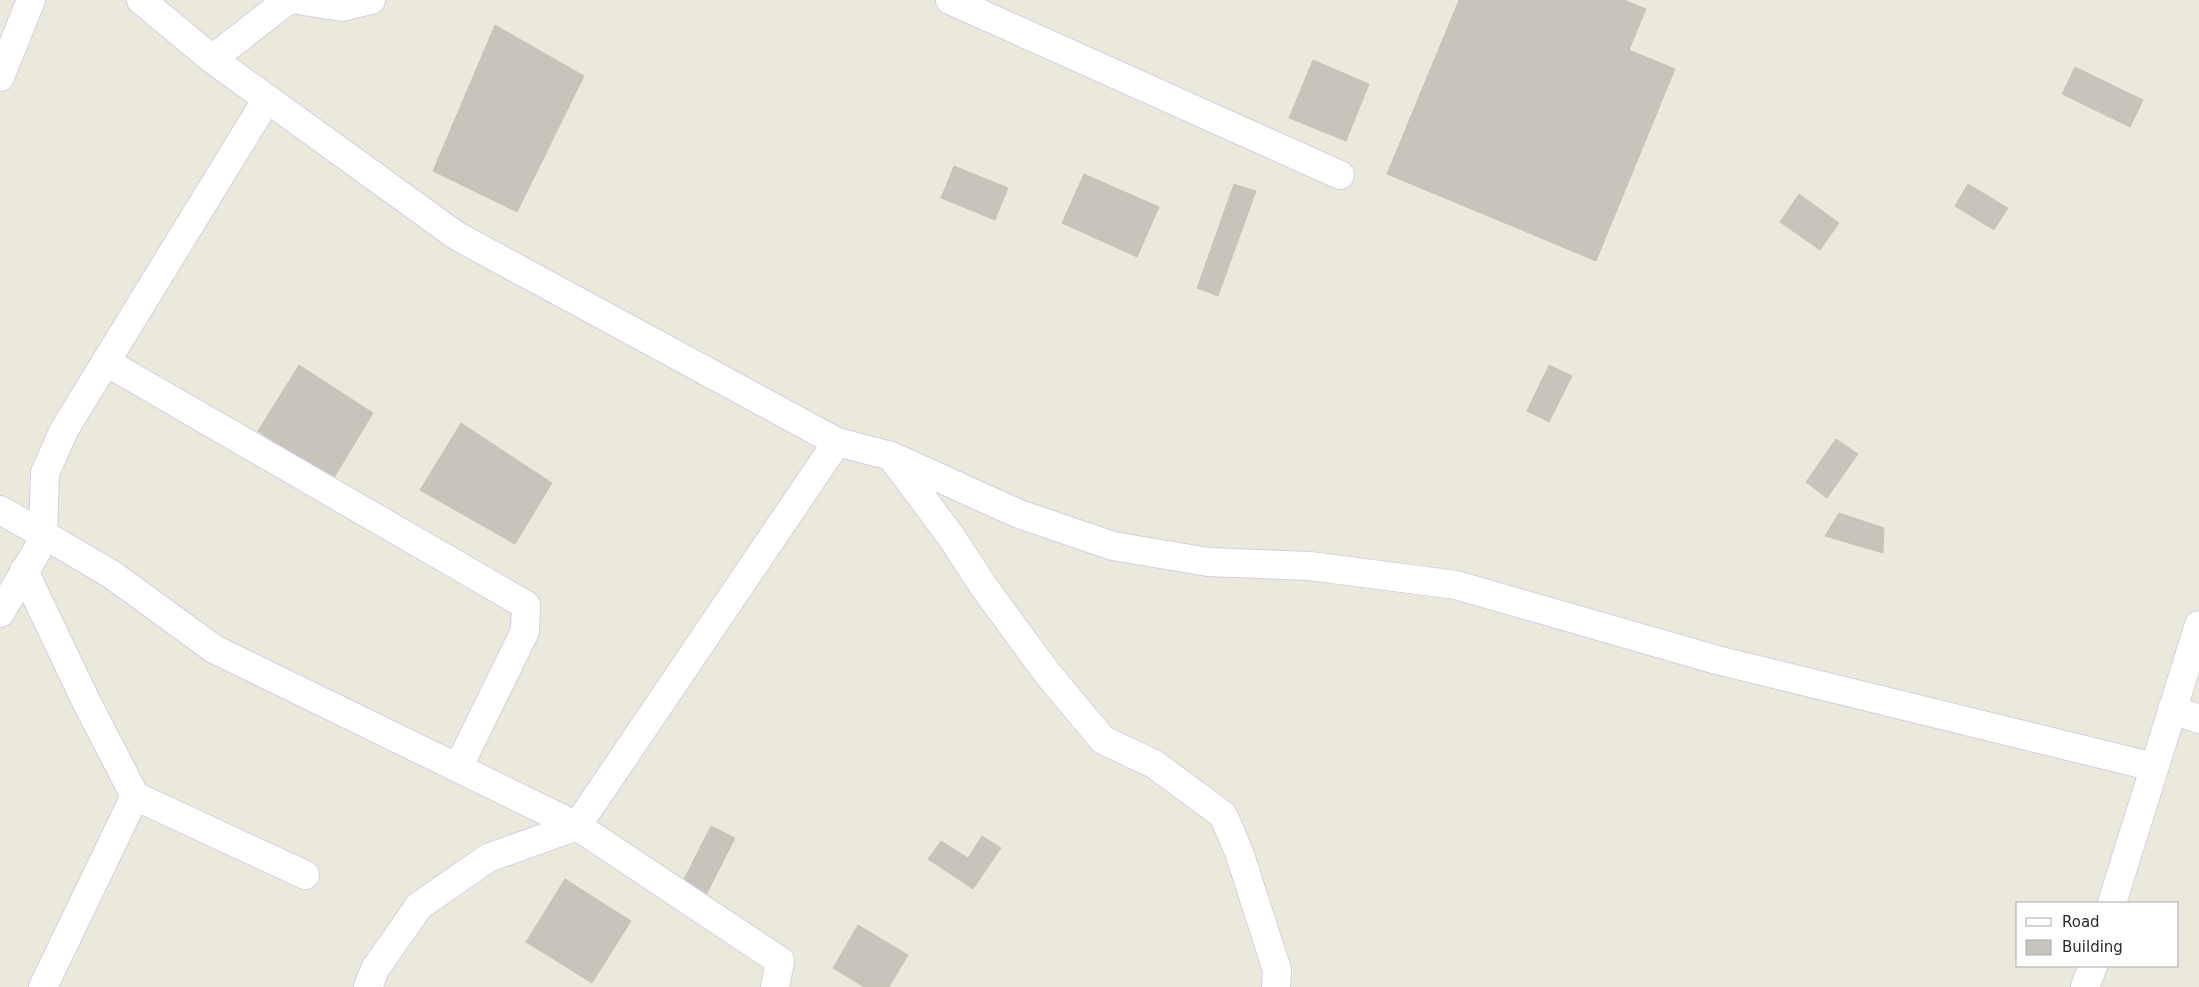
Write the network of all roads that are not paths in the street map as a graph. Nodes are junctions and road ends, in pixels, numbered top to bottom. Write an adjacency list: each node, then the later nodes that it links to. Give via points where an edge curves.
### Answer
1 (31, 0): 8 (street)
2 (141, 0): 7 (street)
3 (288, 0): 7 (street)
4 (298, 0): 5 (street, via 342,7)
5 (370, 0)
6 (950, 0): 10 (street)
7 (212, 59): 9 (street)
8 (0, 77)
9 (267, 99): 11 (street); 12 (street, via 457,236)
10 (1340, 175)
11 (106, 362): 15 (street, via 64,430 45,473); 22 (street, via 526,605 525,631)
12 (837, 442): 13 (street); 24 (street)
13 (891, 456): 21 (street, via 1019,514 1113,546 1208,562 1310,566 1456,585 1718,660); 31 (street, via 1047,673 1103,740 1154,764 1223,815 1277,970)
14 (0, 510): 15 (street)
15 (43, 534): 16 (street); 22 (street, via 111,574 214,649)
16 (24, 571): 17 (street); 23 (street)
17 (0, 613)
18 (2199, 625): 19 (street)
19 (2172, 708): 20 (street); 21 (street)
20 (2199, 720)
21 (2154, 767): 26 (street)
22 (458, 768): 24 (street)
23 (135, 796): 25 (street); 28 (street)
24 (577, 826): 29 (street, via 488,858 419,906 375,969); 30 (street, via 780,961)
25 (305, 875)
26 (2112, 902)
27 (2093, 967): 32 (street)
28 (48, 986)
29 (368, 987)
30 (775, 987)
31 (1276, 987)
32 (2085, 987)

